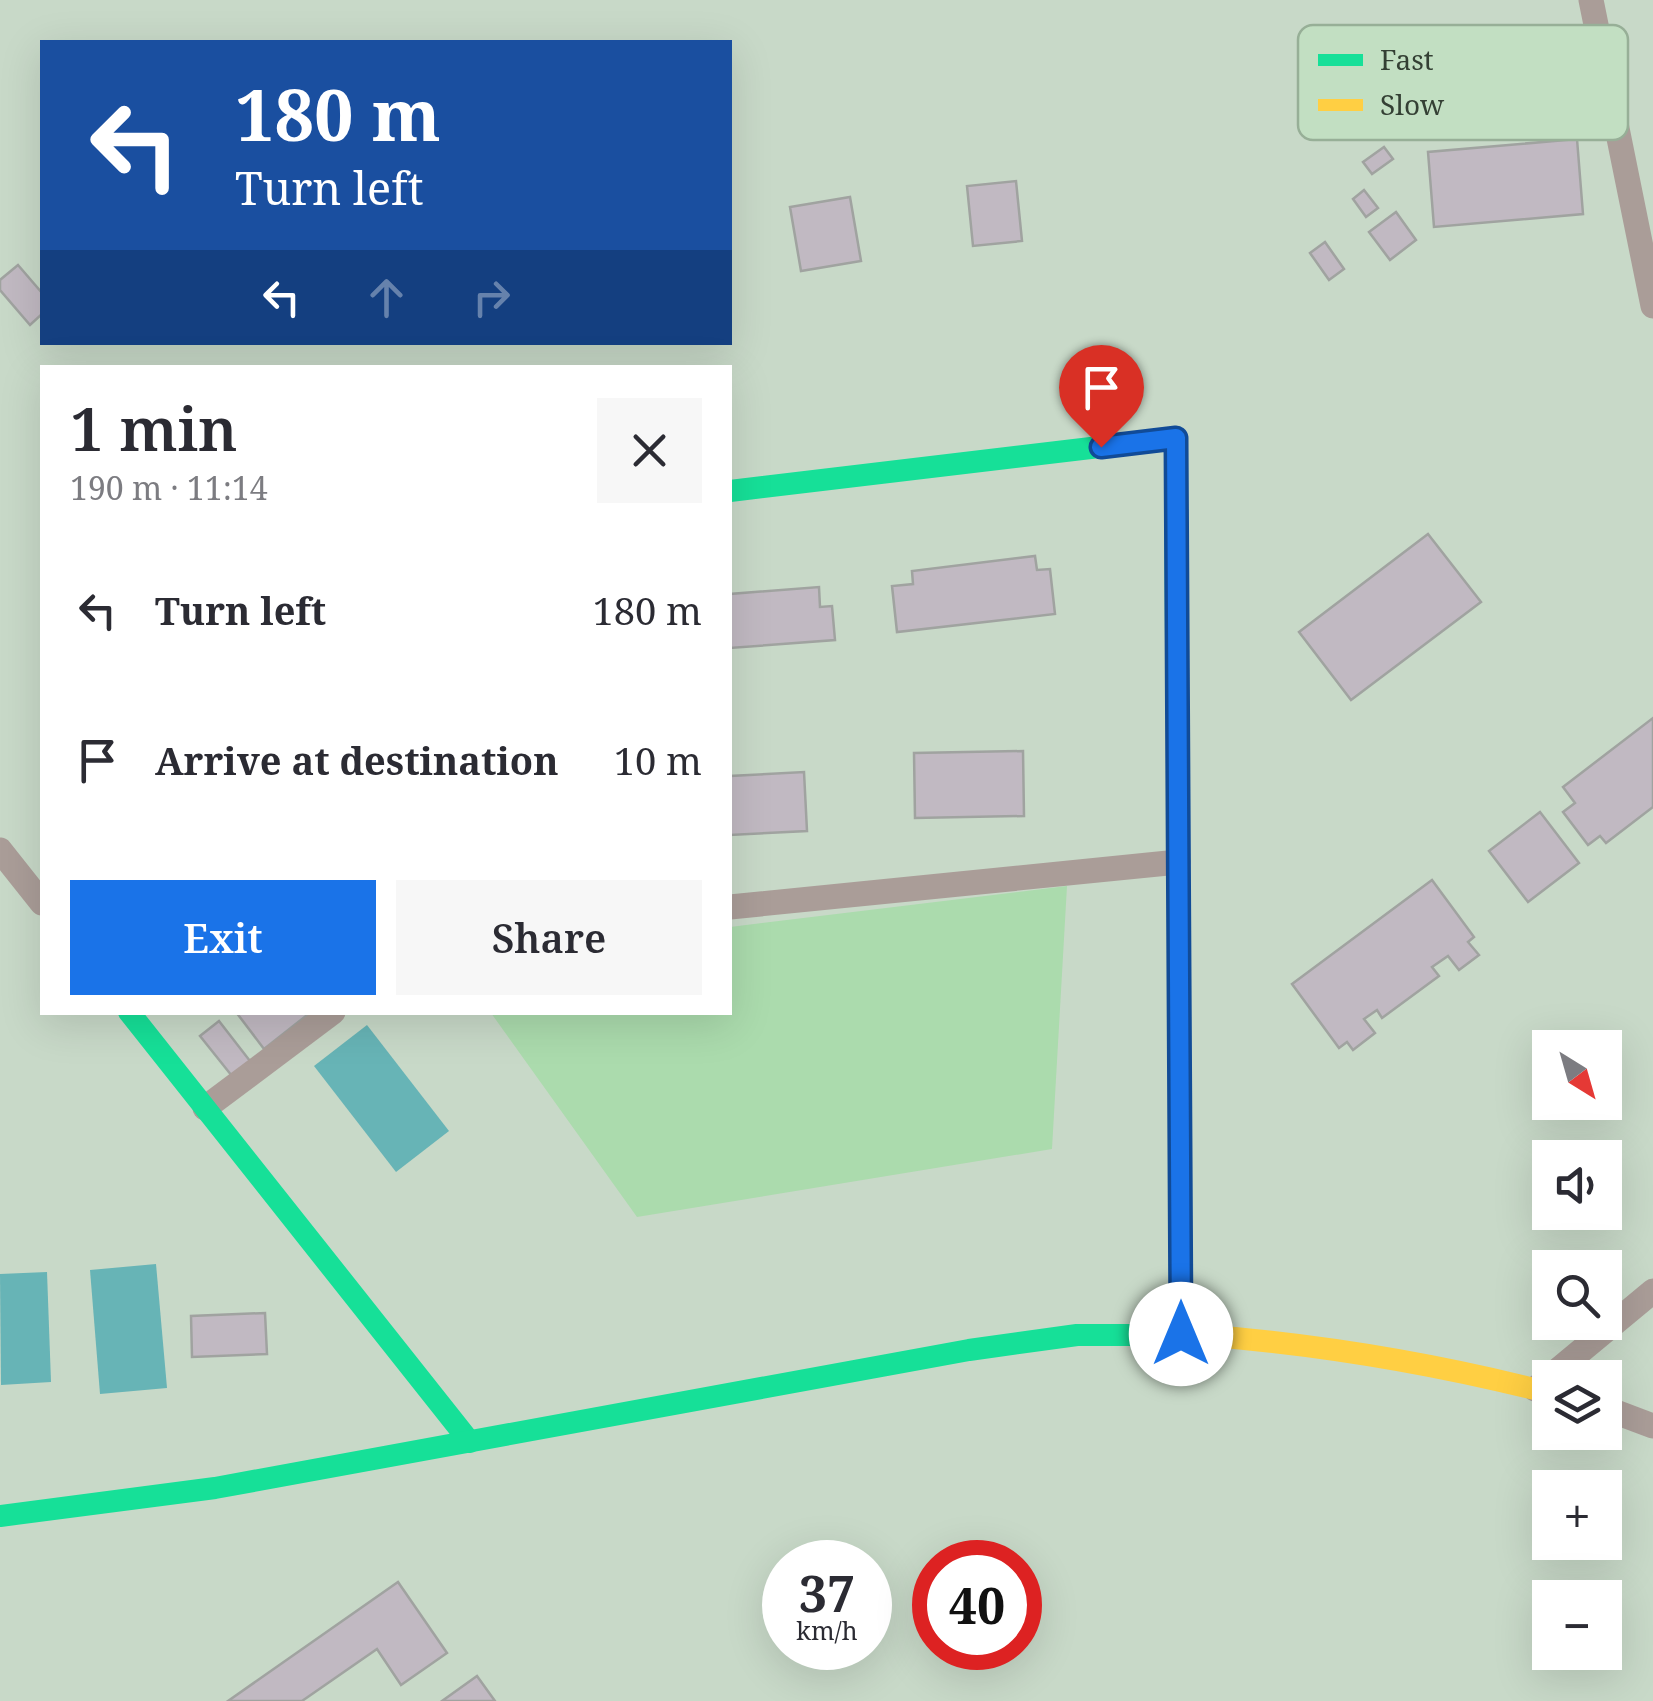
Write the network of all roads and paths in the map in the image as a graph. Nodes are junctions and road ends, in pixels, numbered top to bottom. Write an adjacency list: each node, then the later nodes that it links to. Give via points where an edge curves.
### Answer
1 (1591, 0): 2 (street)
2 (1596, 25)
3 (1619, 140): 4 (street)
4 (1653, 306)
5 (732, 491): 7 (street, via 1176,438)
6 (0, 850): 8 (street)
7 (1178, 862): 9 (street); 14 (street)
8 (40, 901)
9 (732, 907)
10 (131, 1015): 12 (street)
11 (329, 1015): 12 (street)
12 (205, 1108): 19 (street)
13 (1653, 1291): 15 (street)
14 (1181, 1334): 16 (street, via 1276,1341); 19 (street, via 1077,1335 970,1350)
15 (1577, 1360)
16 (1532, 1388)
17 (1622, 1414): 18 (street)
18 (1653, 1426)
19 (470, 1442): 20 (street, via 215,1488)
20 (0, 1516)

